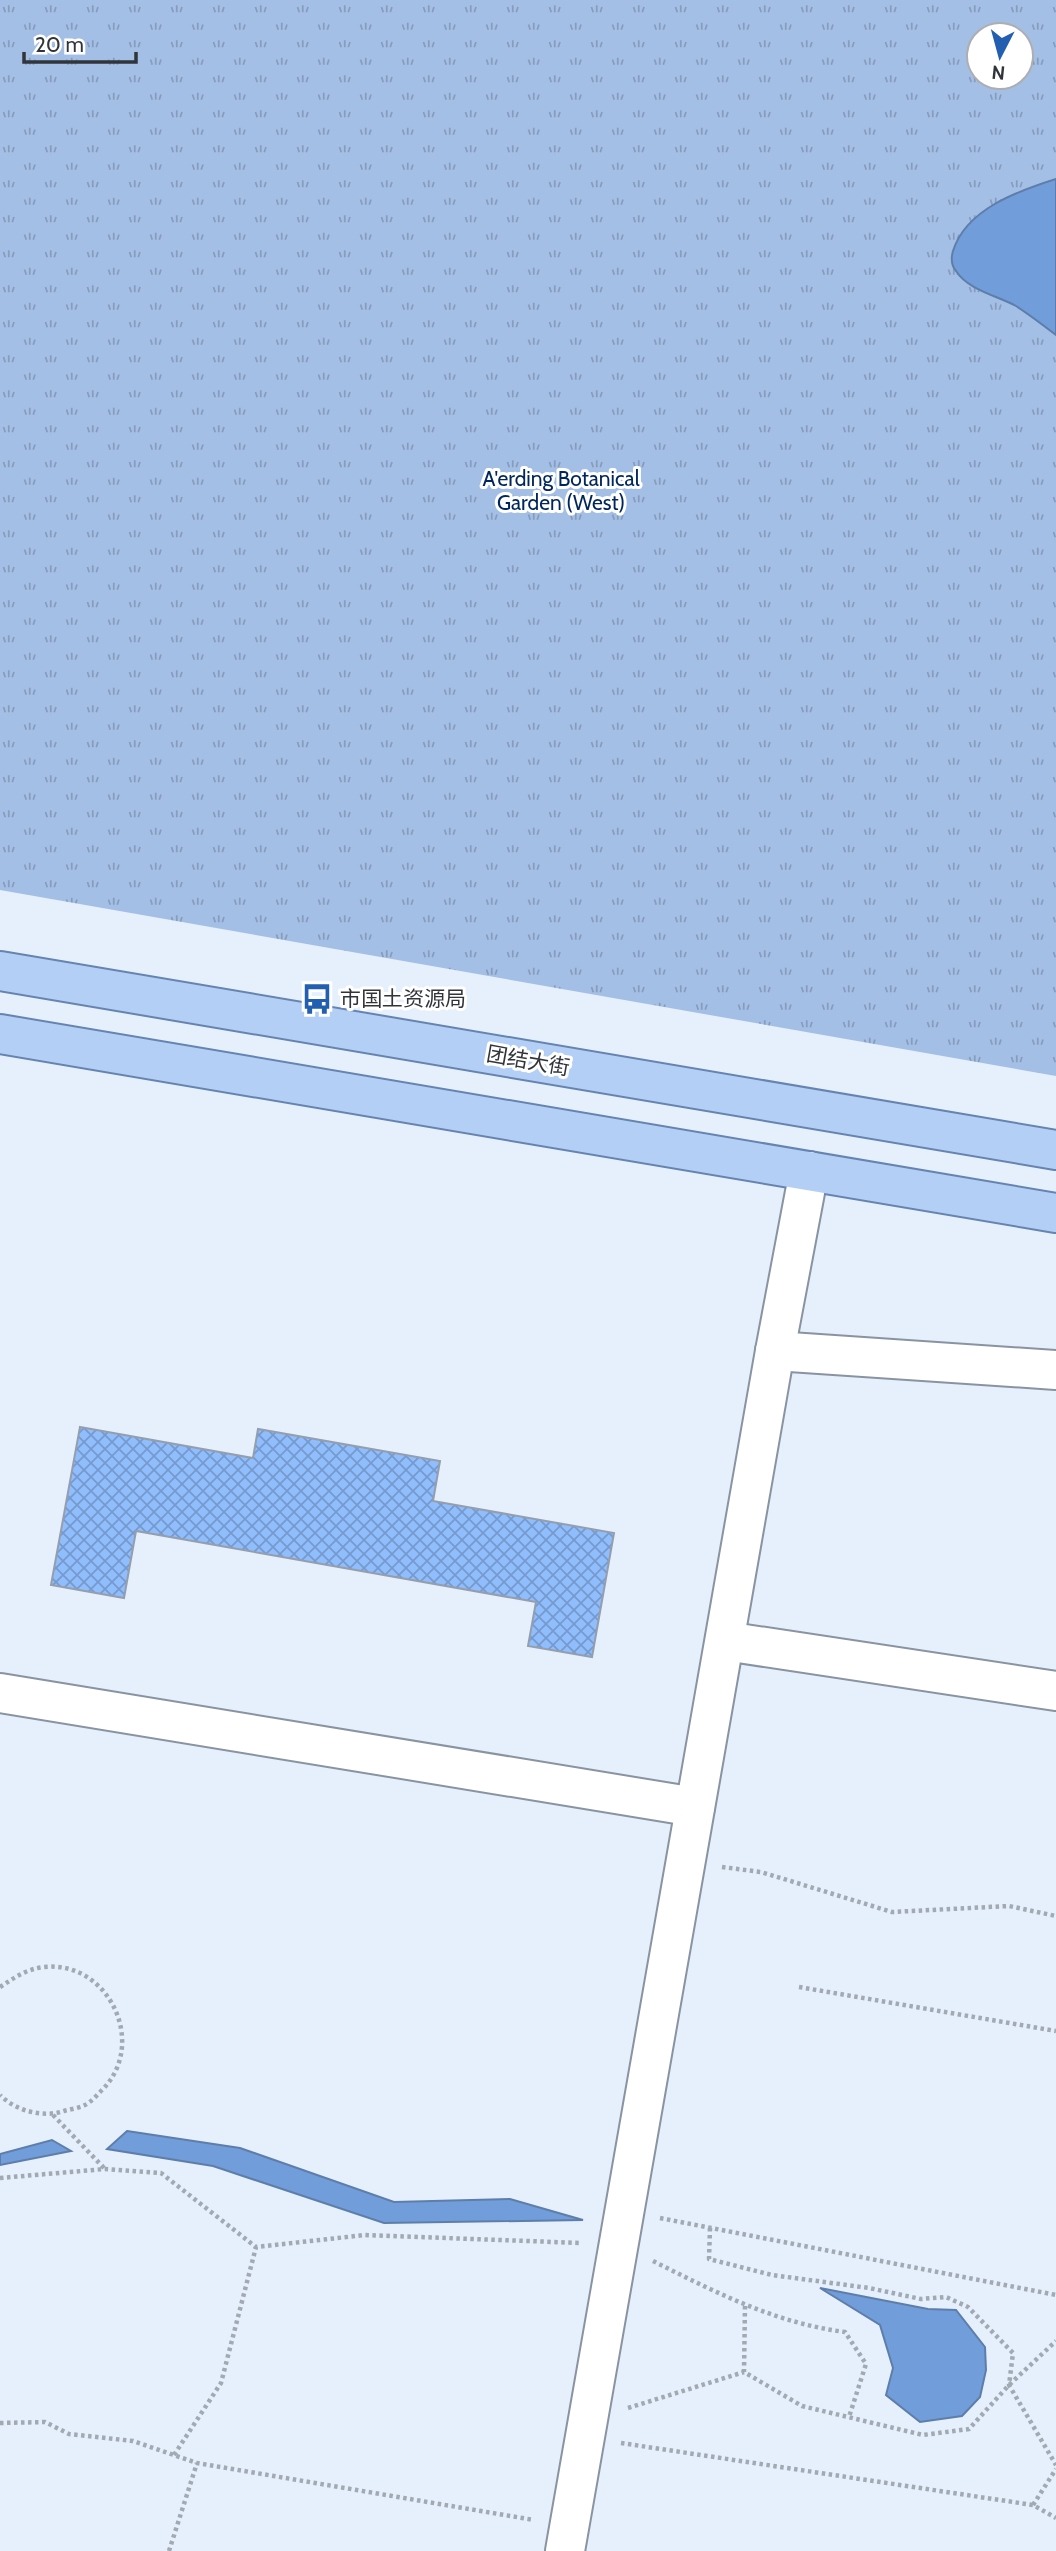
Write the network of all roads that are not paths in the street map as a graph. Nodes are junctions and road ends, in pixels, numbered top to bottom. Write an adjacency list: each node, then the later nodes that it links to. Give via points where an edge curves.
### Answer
1 (0, 971): 3 (main road, 团结大街)
2 (0, 1034): 4 (main road)
3 (1056, 1150)
4 (809, 1171): 5 (main road); 6 (street)
5 (1056, 1213)
6 (775, 1351): 7 (street); 8 (street)
7 (1056, 1370)
8 (725, 1640): 9 (street); 11 (street)
9 (1056, 1690)
10 (0, 1693): 11 (street)
11 (695, 1807): 12 (street)
12 (567, 2538)

